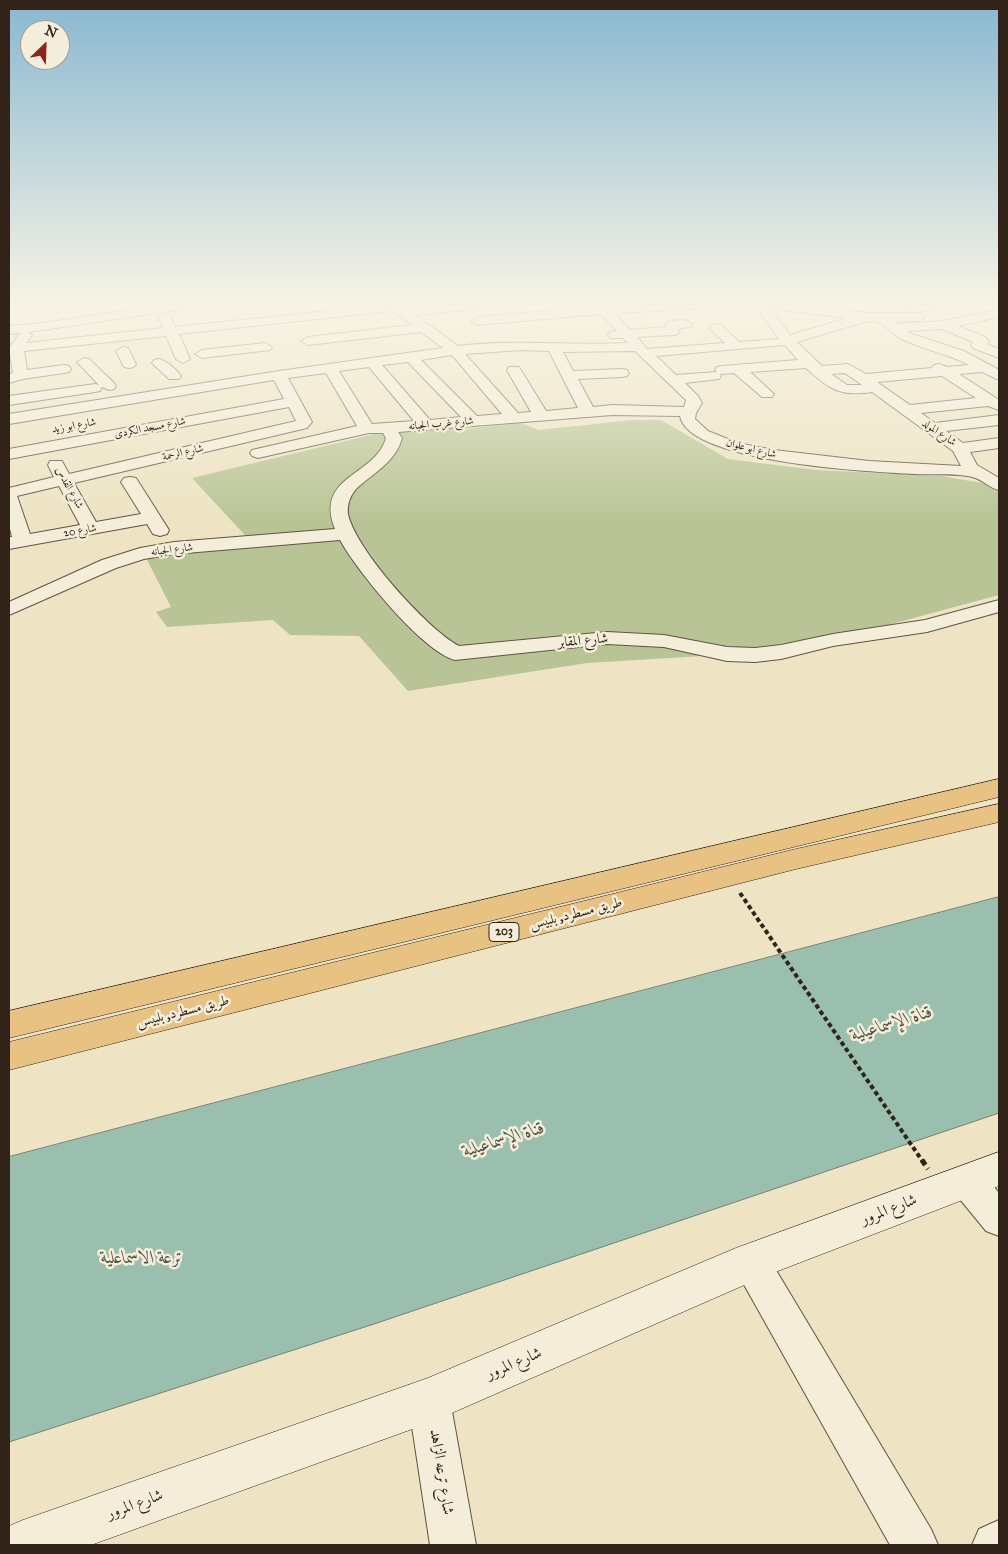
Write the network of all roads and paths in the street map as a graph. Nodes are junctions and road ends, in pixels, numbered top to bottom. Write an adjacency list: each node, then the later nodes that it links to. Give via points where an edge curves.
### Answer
1 (54, 378): 33 (street, via 46,383)
2 (97, 378): 24 (street)
3 (164, 378): 20 (street)
4 (177, 378): 31 (street)
5 (310, 378): 30 (street)
6 (336, 378): 52 (street, via 366,427)
7 (385, 378): 51 (street)
8 (431, 378): 49 (street)
9 (477, 378): 46 (street)
10 (518, 378): 45 (street)
11 (569, 378): 42 (street)
12 (607, 378): 25 (street, via 603,379 606,384)
13 (670, 378): 21 (street, شارع ابو علوان)
14 (689, 378): 21 (street)
15 (749, 378): 34 (street)
16 (829, 378): 26 (street, via 844,388)
17 (860, 378): 26 (street, شارع المولد)
18 (914, 378): 26 (street)
19 (953, 378): 29 (street)
20 (153, 379)
21 (673, 380): 43 (street, شارع ابو علوان, via 693,399)
22 (127, 383): 24 (street)
23 (9, 385): 36 (street)
24 (109, 386): 33 (street)
25 (614, 386)
26 (872, 387): 32 (street); 40 (street, شارع المولد)
27 (999, 387): 29 (street)
28 (948, 388): 29 (street)
29 (970, 388): 38 (street)
30 (286, 389): 31 (street); 35 (street); 39 (street, شارع مسجد الكردى); 57 (street, شارع الرحمة, via 304,422 301,425)
31 (182, 391): 37 (street); 47 (street)
32 (910, 392)
33 (52, 394): 36 (street)
34 (767, 394)
35 (249, 396): 37 (street); 39 (street)
36 (12, 400)
37 (192, 406): 44 (street); 48 (street)
38 (997, 407): 40 (street); 53 (street)
39 (260, 408): 41 (street, شارع مسجد الكردى)
40 (906, 410): 53 (street, شارع المولد)
41 (242, 411): 48 (street, شارع مسجد الكردى); 50 (street)
42 (587, 411): 43 (street, شارع غرب الجبانه); 45 (street, شارع غرب الجبانه)
43 (688, 412): 60 (street, شارع ابو علوان, via 688,420 706,436 758,452 840,465)
44 (161, 414): 48 (street, شارع مسجد الكردى); 55 (street, شارع مسجد الكردى); 57 (street)
45 (540, 414): 46 (street, شارع غرب الجبانه)
46 (513, 417): 49 (street, شارع غرب الجبانه)
47 (9, 419)
48 (202, 419)
49 (473, 421): 51 (street, شارع غرب الجبانه)
50 (255, 424)
51 (426, 425): 52 (street, شارع غرب الجبانه)
52 (376, 428): 59 (street, شارع غرب الجبانه); 72 (street, شارع المقابر, via 394,438 391,449 342,494 339,512)
53 (931, 428): 56 (street, شارع المولد)
54 (999, 443): 56 (street)
55 (47, 447): 58 (street, شارع مسجد الكردى); 62 (street, شارع القدس)
56 (960, 448): 60 (street, شارع المولد, via 970,468)
57 (186, 452): 62 (street, شارع الرحمة)
58 (9, 454)
59 (243, 456)
60 (976, 472): 64 (street, شارع المولد)
61 (148, 478): 63 (street)
62 (64, 479): 67 (street, شارع الرحمة); 68 (street, شارع القدس)
63 (130, 482): 65 (street); 70 (street)
64 (999, 485)
65 (111, 486)
66 (92, 490): 68 (street)
67 (9, 493)
68 (73, 494): 71 (street, شارع القدس)
69 (9, 497): 73 (street)
70 (151, 518): 71 (street, شارع 20); 74 (street)
71 (91, 529): 73 (street, شارع 20)
72 (346, 534): 74 (street, شارع الجبانه); 75 (street, شارع المقابر, via 414,620 444,648 455,653 626,637 727,654 755,655 927,626)
73 (16, 542)
74 (174, 548): 76 (street, شارع الجبانه, via 109,564)
75 (999, 606)
76 (9, 609)
77 (999, 788): 80 (main road, طريق مسطرد, بلبيس / 203)
78 (999, 812): 81 (main road, طريق مسطرد, بلبيس / 203, via 796,859)
79 (748, 904): 82 (path, via 898,1125)
80 (9, 1025)
81 (9, 1056)
82 (969, 1180): 83 (street); 84 (main road, شارع المرور)
83 (999, 1219)
84 (751, 1262): 85 (main road, شارع المرور); 89 (street)
85 (429, 1400): 87 (main road, شارع المرور); 88 (street, شارع ترعه الزاهد)
86 (999, 1543): 90 (street)
87 (23, 1545)
88 (453, 1545)
89 (915, 1545)
90 (995, 1545)

